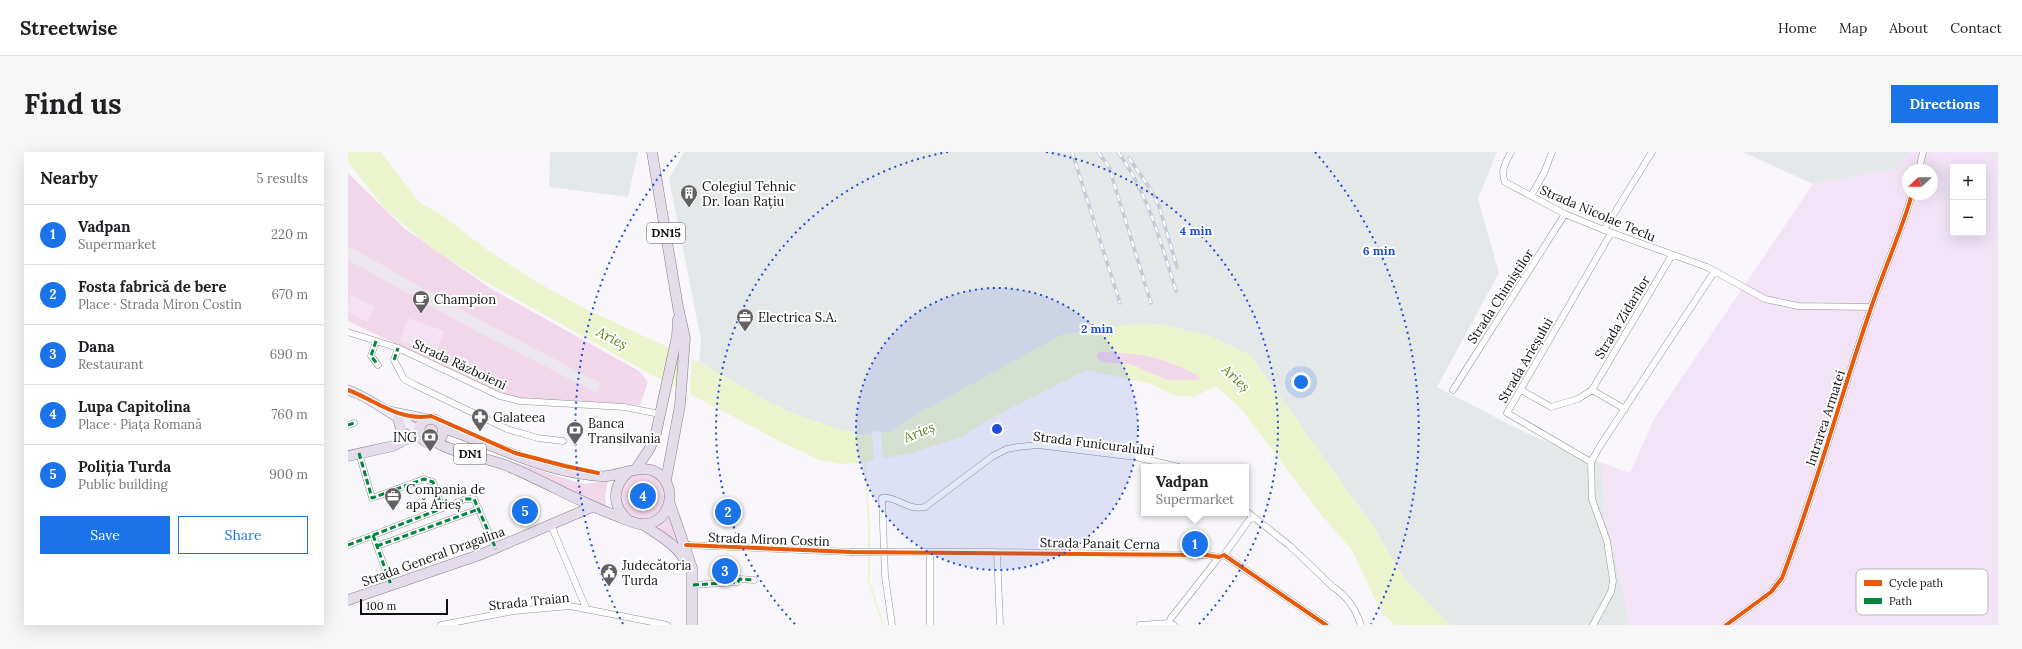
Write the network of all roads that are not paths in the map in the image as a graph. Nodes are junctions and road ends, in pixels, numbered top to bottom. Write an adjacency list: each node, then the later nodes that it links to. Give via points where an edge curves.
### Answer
1 (652, 152): 16 (main road, DN15)
2 (1511, 152): 7 (street, Strada Nicolae Teclu, via 1502,176 1505,182)
3 (1552, 152): 7 (street)
4 (1652, 152): 10 (street)
5 (1923, 152): 6 (street)
6 (1920, 164)
7 (1531, 196): 9 (street, Strada Nicolae Teclu)
8 (1910, 200): 14 (street, Intrarea Armatei)
9 (1565, 214): 10 (street, Strada Nicolae Teclu); 21 (street, Strada Chimiștilor)
10 (1604, 230): 11 (street, Strada Nicolae Teclu)
11 (1611, 233): 12 (street, Strada Nicolae Teclu); 22 (street, Strada Arieșului)
12 (1672, 255): 13 (street, Strada Nicolae Teclu, via 1707,267); 23 (street, Strada Zidarilor)
13 (1714, 272): 14 (street, Strada Nicolae Teclu, via 1765,299 1786,305); 24 (street)
14 (1871, 307): 74 (street, Intrarea Armatei, via 1782,578 1771,592)
15 (348, 332): 17 (street, Strada Războieni)
16 (681, 337): 26 (main road, DN15); 39 (main road, DN15, via 680,405)
17 (376, 341): 18 (street, Strada Războieni); 19 (street, via 371,356)
18 (398, 348): 26 (street, Strada Războieni, via 500,396 520,401 624,407); 31 (street, via 394,360 404,380 507,429 538,438)
19 (378, 365)
20 (348, 390): 25 (main road, DN1)
21 (1452, 390)
22 (1521, 390): 23 (street, via 1551,407 1578,398); 36 (street, Strada Arieșului, via 1508,415)
23 (1592, 390): 24 (street)
24 (1624, 409): 36 (street)
25 (388, 410): 27 (main road, DN1); 28 (main road, DN1)
26 (660, 414): 38 (main road, DN15, via 650,448)
27 (398, 419): 30 (main road, DN1); 33 (main road, via 402,432)
28 (428, 419): 29 (main road, DN1, via 439,422); 30 (main road, via 423,422)
29 (443, 428): 32 (main road, DN1, via 443,434); 38 (main road, DN1, via 510,454 577,473 606,476)
30 (419, 431): 32 (main road, DN1, via 425,441); 33 (main road)
31 (563, 441)
32 (436, 442): 41 (main road, DN1, via 505,465)
33 (399, 443): 34 (main road)
34 (359, 453): 35 (main road); 42 (street, via 372,498 424,479 432,482)
35 (348, 456)
36 (1591, 462): 73 (street, via 1592,499 1607,541 1613,575 1611,592)
37 (1165, 464): 67 (street, Strada Funicuralului, via 1128,456 1038,445 1018,446 993,456 925,507 908,507 889,498 882,498 885,576)
38 (631, 471): 39 (main road, DN1, via 652,470); 46 (main road, via 618,484 615,496 621,513)
39 (666, 480): 40 (main road, DN1, via 671,495)
40 (670, 504): 47 (main road, via 659,519); 51 (main road, DN1)
41 (592, 507): 46 (main road, DN1); 48 (main road, Strada General Dragalina)
42 (442, 508): 43 (street, via 466,499 474,499); 49 (street)
43 (479, 509): 52 (street); 53 (street)
44 (1249, 514): 45 (street)
45 (1252, 516): 57 (street); 72 (street, via 1341,592 1352,606)
46 (628, 520): 47 (main road, DN1)
47 (642, 524): 59 (main road, DN1, via 678,550)
48 (551, 525): 53 (main road, Strada General Dragalina); 62 (street)
49 (373, 535): 50 (street); 52 (street)
50 (348, 544)
51 (686, 545): 54 (street, Strada Miron Costin); 59 (main road, DN1)
52 (377, 546): 60 (street)
53 (496, 549): 60 (main road, Strada General Dragalina)
54 (851, 552): 55 (street, Strada Panait Cerna, bridge)
55 (930, 552): 56 (street, Strada Panait Cerna); 68 (street)
56 (997, 552): 57 (street, Strada Panait Cerna); 69 (street)
57 (1222, 556): 63 (street, via 1171,618); 71 (street, Strada Panait Cerna)
58 (754, 580): 59 (street)
59 (693, 583): 66 (main road, DN1)
60 (391, 585): 61 (main road, Strada General Dragalina)
61 (348, 600)
62 (586, 608): 64 (street, Strada Traian, via 560,606); 65 (street, Strada Traian)
63 (1172, 624): 70 (street)
64 (441, 625)
65 (667, 625)
66 (692, 625)
67 (892, 625)
68 (930, 625)
69 (1000, 625)
70 (1140, 625)
71 (1326, 625)
72 (1361, 625)
73 (1593, 625)
74 (1726, 625)

